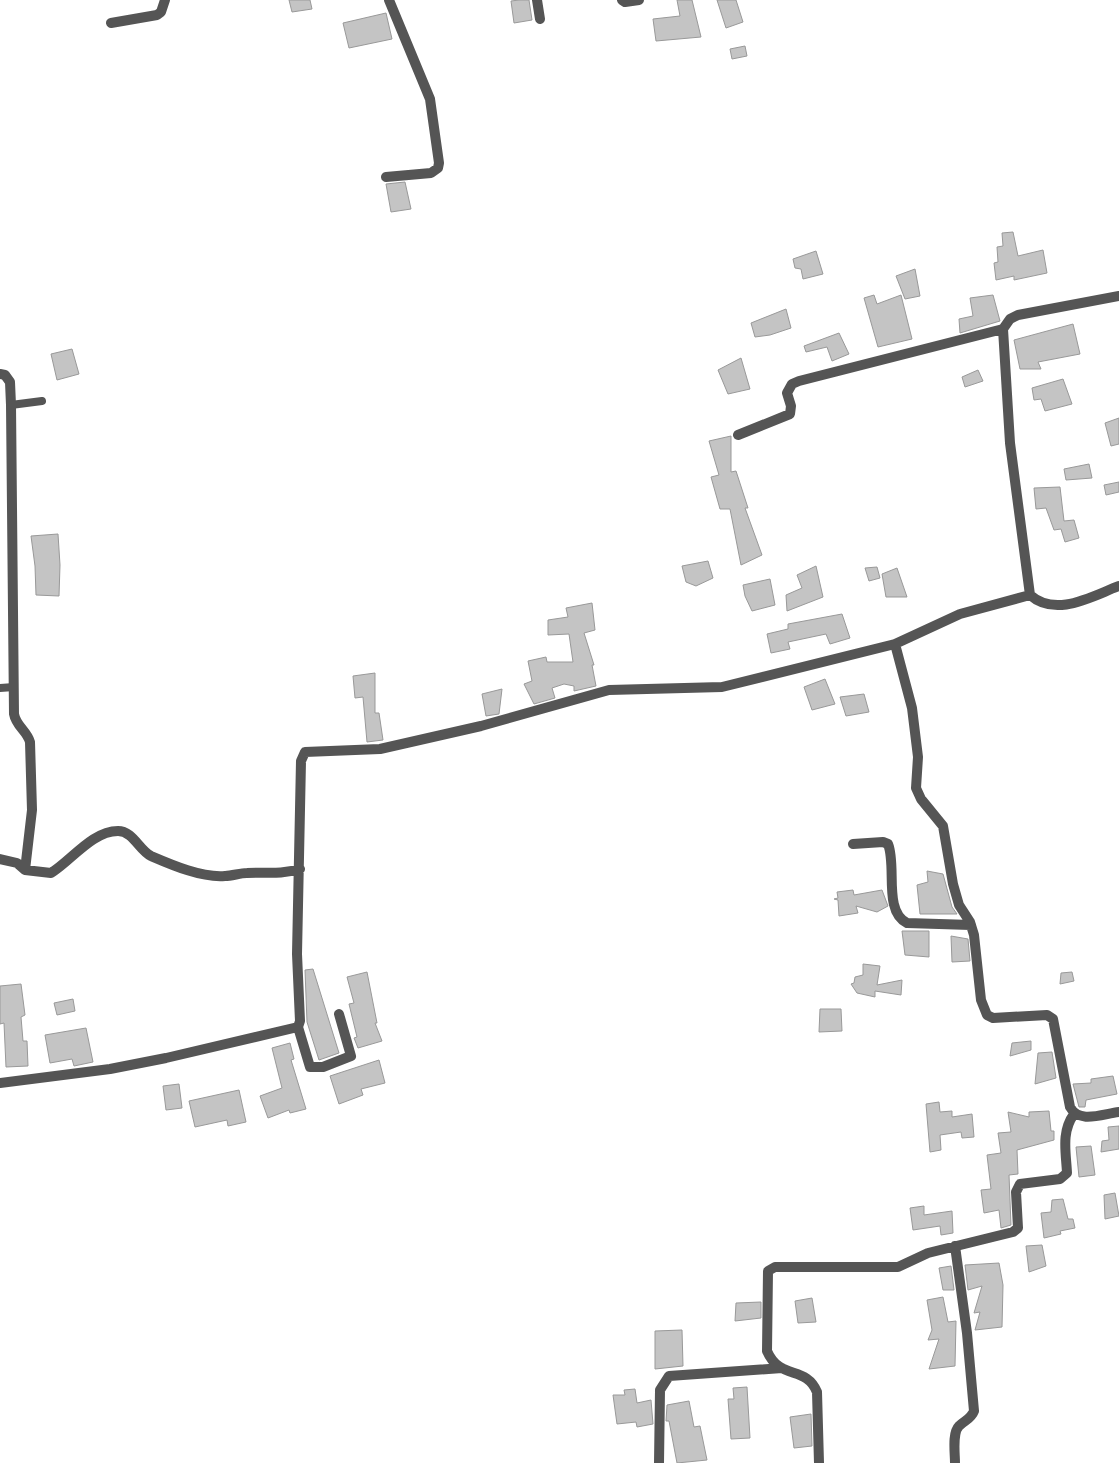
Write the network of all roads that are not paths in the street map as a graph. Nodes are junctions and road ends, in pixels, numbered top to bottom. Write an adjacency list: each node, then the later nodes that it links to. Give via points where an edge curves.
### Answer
1 (165, 0): 7 (street, via 157,15)
2 (390, 0): 8 (street, via 430,98 439,163 431,173)
3 (537, 0): 6 (street)
4 (622, 0): 5 (street)
5 (639, 0)
6 (540, 19)
7 (111, 23)
8 (386, 177)
9 (1119, 296): 10 (street, via 1018,315 1010,318)
10 (1003, 329): 14 (street, via 799,381 792,384 787,392 790,414); 16 (street, via 1010,444)
11 (0, 374): 13 (street, via 10,382)
12 (42, 401): 13 (lane)
13 (11, 404): 18 (street)
14 (738, 435)
15 (1119, 586): 16 (street, via 1064,606 1038,602)
16 (1030, 595): 17 (street, via 960,614)
17 (895, 644): 22 (street, via 722,687 609,690 481,726 380,749 305,752 301,761); 24 (street, via 912,708 918,757 916,788 943,826 953,884 959,904)
18 (14, 687): 19 (lane); 23 (street, via 15,719 30,742 32,810)
19 (0, 688)
20 (853, 844): 24 (street, via 888,844 894,906 901,920 906,923)
21 (0, 859): 23 (street)
22 (300, 869): 23 (street, via 281,874 201,874 150,855 129,835 119,831 84,846 51,873); 26 (street)
23 (25, 870)
24 (971, 925): 29 (street, via 981,1000 987,1015 993,1018 1047,1015 1052,1019)
25 (339, 1014): 26 (street, via 351,1056 323,1067 310,1067)
26 (298, 1026): 27 (street, via 147,1062)
27 (0, 1084)
28 (1119, 1112): 29 (street, via 1083,1118)
29 (1074, 1114): 30 (street, via 1066,1124 1065,1177 1020,1184 1016,1192 1018,1228 1013,1232)
30 (955, 1246): 31 (street, via 928,1253 898,1267 771,1268 768,1274 768,1351 772,1361); 34 (street, via 974,1411 956,1431)
31 (782, 1368): 32 (street, via 669,1376 660,1390); 33 (street, via 810,1378 818,1392)
32 (659, 1463)
33 (819, 1463)
34 (954, 1463)

